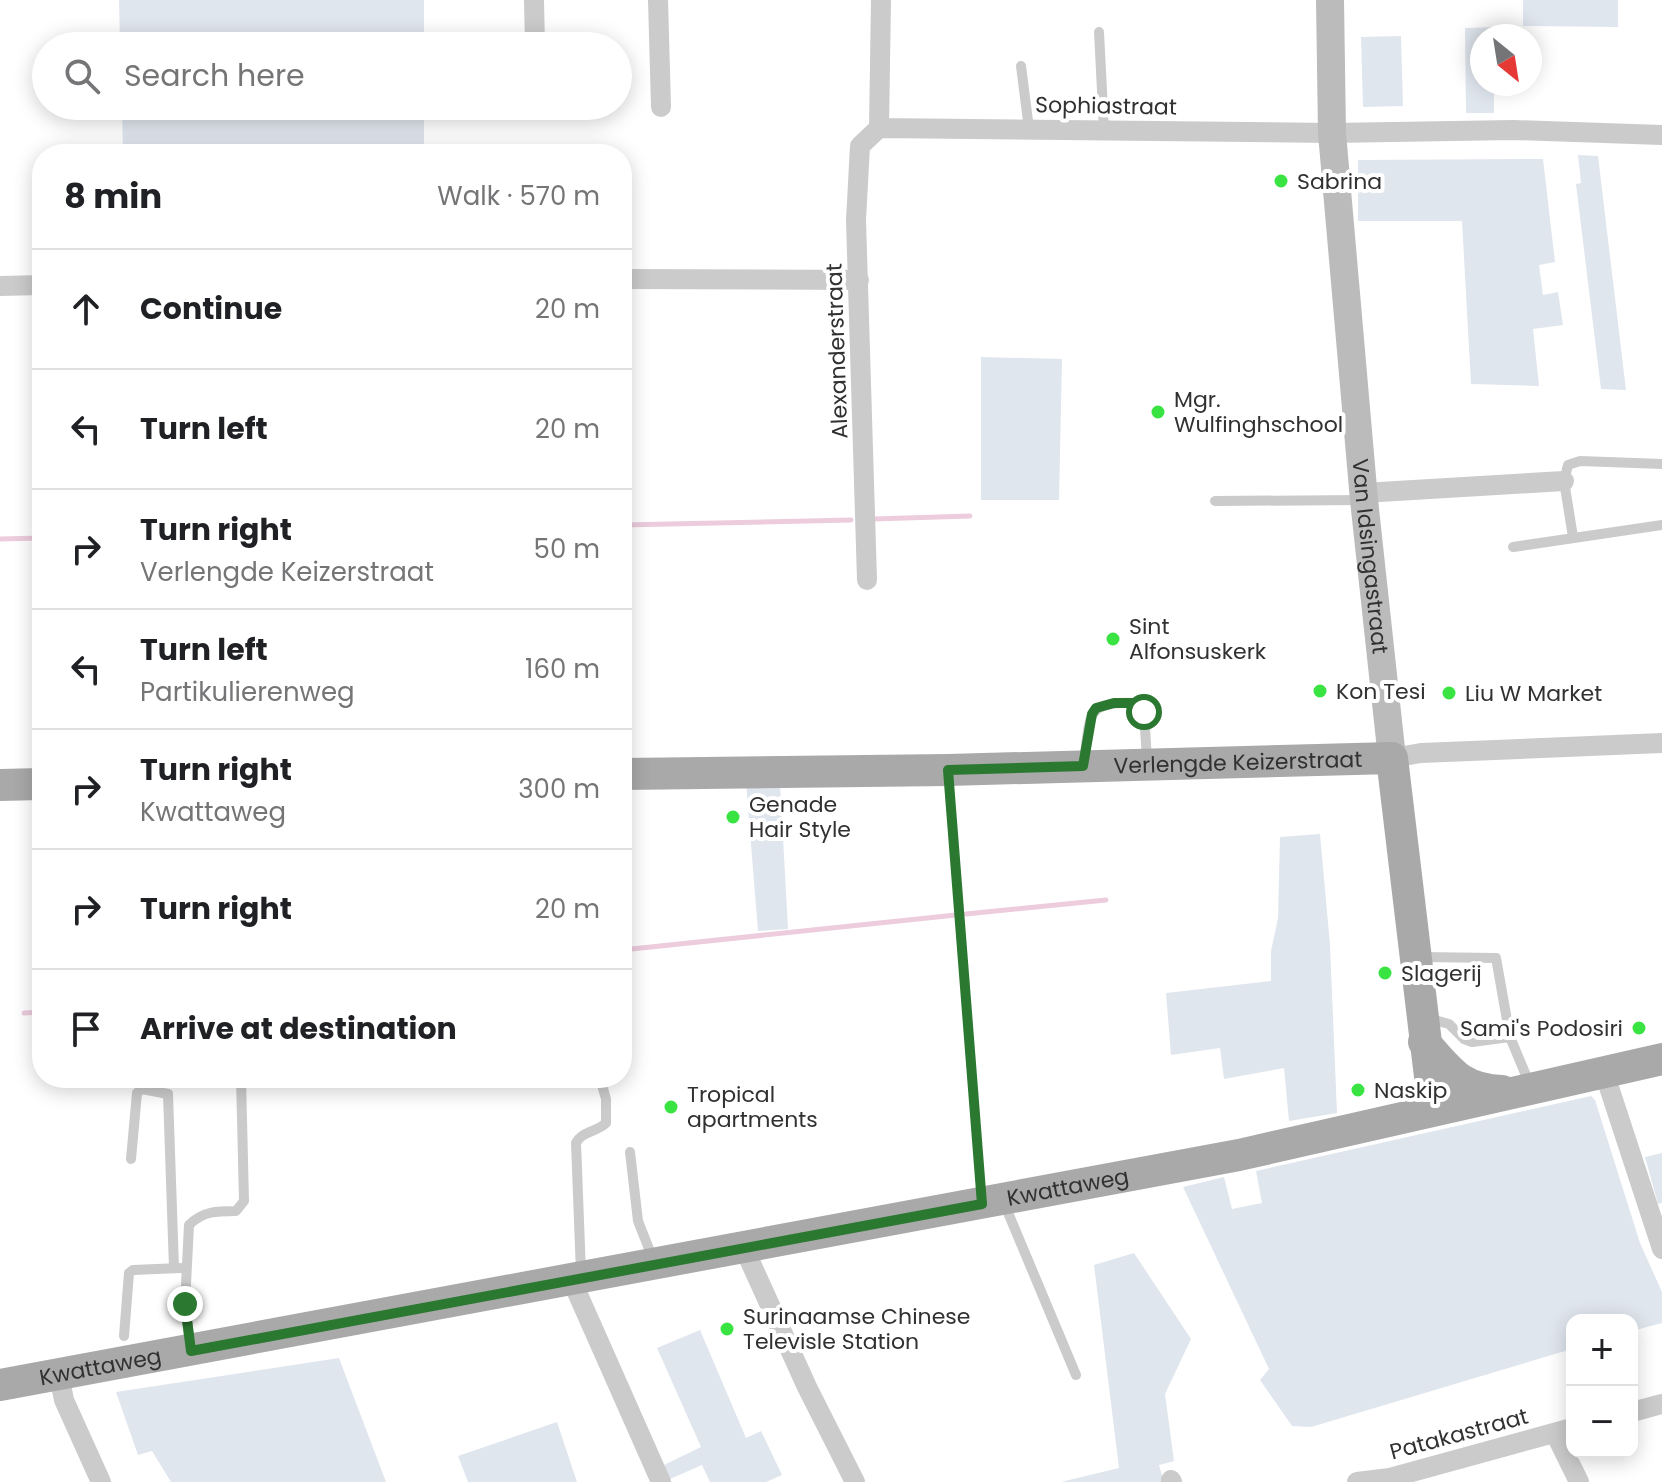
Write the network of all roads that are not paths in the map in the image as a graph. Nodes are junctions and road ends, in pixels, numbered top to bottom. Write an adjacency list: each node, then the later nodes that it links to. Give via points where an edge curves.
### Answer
1 (534, 0): 5 (street)
2 (658, 0): 8 (street)
3 (881, 0): 9 (street)
4 (1330, 0): 12 (main road, Van Idsingastraat)
5 (535, 32)
6 (1099, 32): 11 (lane)
7 (1021, 66): 10 (lane)
8 (661, 107)
9 (879, 128): 10 (street, Sophiastraat); 15 (street, Alexanderstraat, via 860,146)
10 (1029, 129): 11 (street, Sophiastraat)
11 (1104, 130): 12 (street, Sophiastraat)
12 (1332, 133): 13 (street, Sophiastraat, via 1514,130); 20 (main road, Van Idsingastraat)
13 (1662, 135)
14 (632, 279): 15 (street)
15 (859, 280): 25 (street, Alexanderstraat)
16 (32, 285): 17 (street)
17 (0, 286)
18 (1662, 464): 19 (lane, via 1574,462)
19 (1564, 481): 20 (street); 23 (lane)
20 (1364, 496): 21 (lane); 27 (main road, Van Idsingastraat)
21 (1215, 501)
22 (1662, 525): 23 (lane)
23 (1573, 537): 24 (lane)
24 (1513, 547)
25 (867, 580)
26 (1662, 743): 27 (street, Verlengde Keizerstraat)
27 (1392, 758): 28 (main road, Verlengde Keizerstraat); 33 (main road, Van Idsingastraat)
28 (1147, 764): 29 (main road, Verlengde Keizerstraat); 29 (lane, via 1144,712 1124,702 1094,710)
29 (1083, 766): 30 (main road, Verlengde Keizerstraat)
30 (632, 774)
31 (32, 784): 32 (main road)
32 (0, 785)
33 (1414, 957): 34 (main road, Van Idsingastraat); 35 (lane, via 1496,958)
34 (1422, 1029): 35 (lane, via 1449,1024 1467,1041); 40 (main road, via 1462,1082 1484,1090); 41 (main road, Van Idsingastraat)
35 (1510, 1037): 40 (lane)
36 (1662, 1059): 37 (main road, Kwattaweg)
37 (1604, 1072): 40 (main road, Kwattaweg); 46 (street)
38 (241, 1088): 49 (lane, via 244,1201 236,1211 198,1216 189,1225)
39 (603, 1088): 50 (lane, via 606,1123 576,1143)
40 (1525, 1090): 41 (main road, Kwattaweg)
41 (1434, 1110): 44 (main road, Kwattaweg, via 1239,1155)
42 (630, 1152): 47 (lane, via 638,1221)
43 (131, 1159): 48 (lane, via 138,1090 168,1094)
44 (992, 1202): 45 (main road, Kwattaweg); 54 (lane)
45 (744, 1248): 47 (main road, Kwattaweg); 62 (street)
46 (1662, 1249)
47 (655, 1265): 50 (main road, Kwattaweg)
48 (174, 1268): 49 (lane); 51 (lane, via 129,1273)
49 (186, 1268): 52 (lane)
50 (577, 1280): 52 (main road, Kwattaweg); 61 (street)
51 (124, 1336)
52 (191, 1351): 53 (main road, Kwattaweg)
53 (59, 1375): 55 (main road, Kwattaweg); 60 (street, via 64,1400)
54 (1076, 1375)
55 (0, 1385)
56 (1662, 1404): 57 (street)
57 (1638, 1410)
58 (1564, 1430): 59 (street, Patakastraat); 64 (street)
59 (1391, 1480): 63 (street, Patakastraat)
60 (101, 1482)
61 (661, 1482)
62 (855, 1482)
63 (1357, 1482)
64 (1579, 1482)

